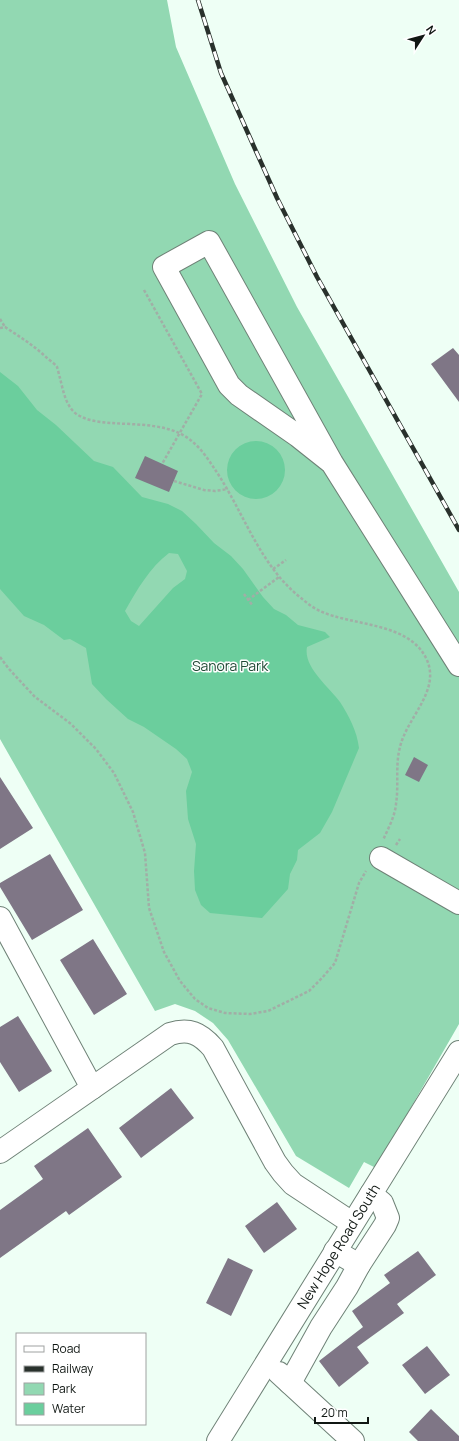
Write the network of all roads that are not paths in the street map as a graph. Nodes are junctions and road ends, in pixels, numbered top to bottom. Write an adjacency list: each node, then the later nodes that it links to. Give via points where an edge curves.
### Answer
1 (332, 463): 1 (street, via 239,395 229,384 164,267 209,242); 2 (street)
2 (459, 665)
3 (376, 857): 4 (street)
4 (459, 902)
5 (0, 918): 7 (street)
6 (459, 1052): 9 (street, New Hope Road South)
7 (92, 1088): 8 (street); 10 (street, via 170,1034 179,1031 197,1034 213,1048 283,1173 293,1184)
8 (0, 1152)
9 (371, 1194): 10 (street, New Hope Road South); 12 (street, via 382,1204 388,1218)
10 (352, 1223): 11 (street, New Hope Road South)
11 (335, 1251): 12 (street); 13 (street, New Hope Road South)
12 (359, 1265): 14 (street)
13 (266, 1361): 14 (street); 15 (street, New Hope Road South)
14 (290, 1383): 16 (street)
15 (218, 1441)
16 (353, 1441)

